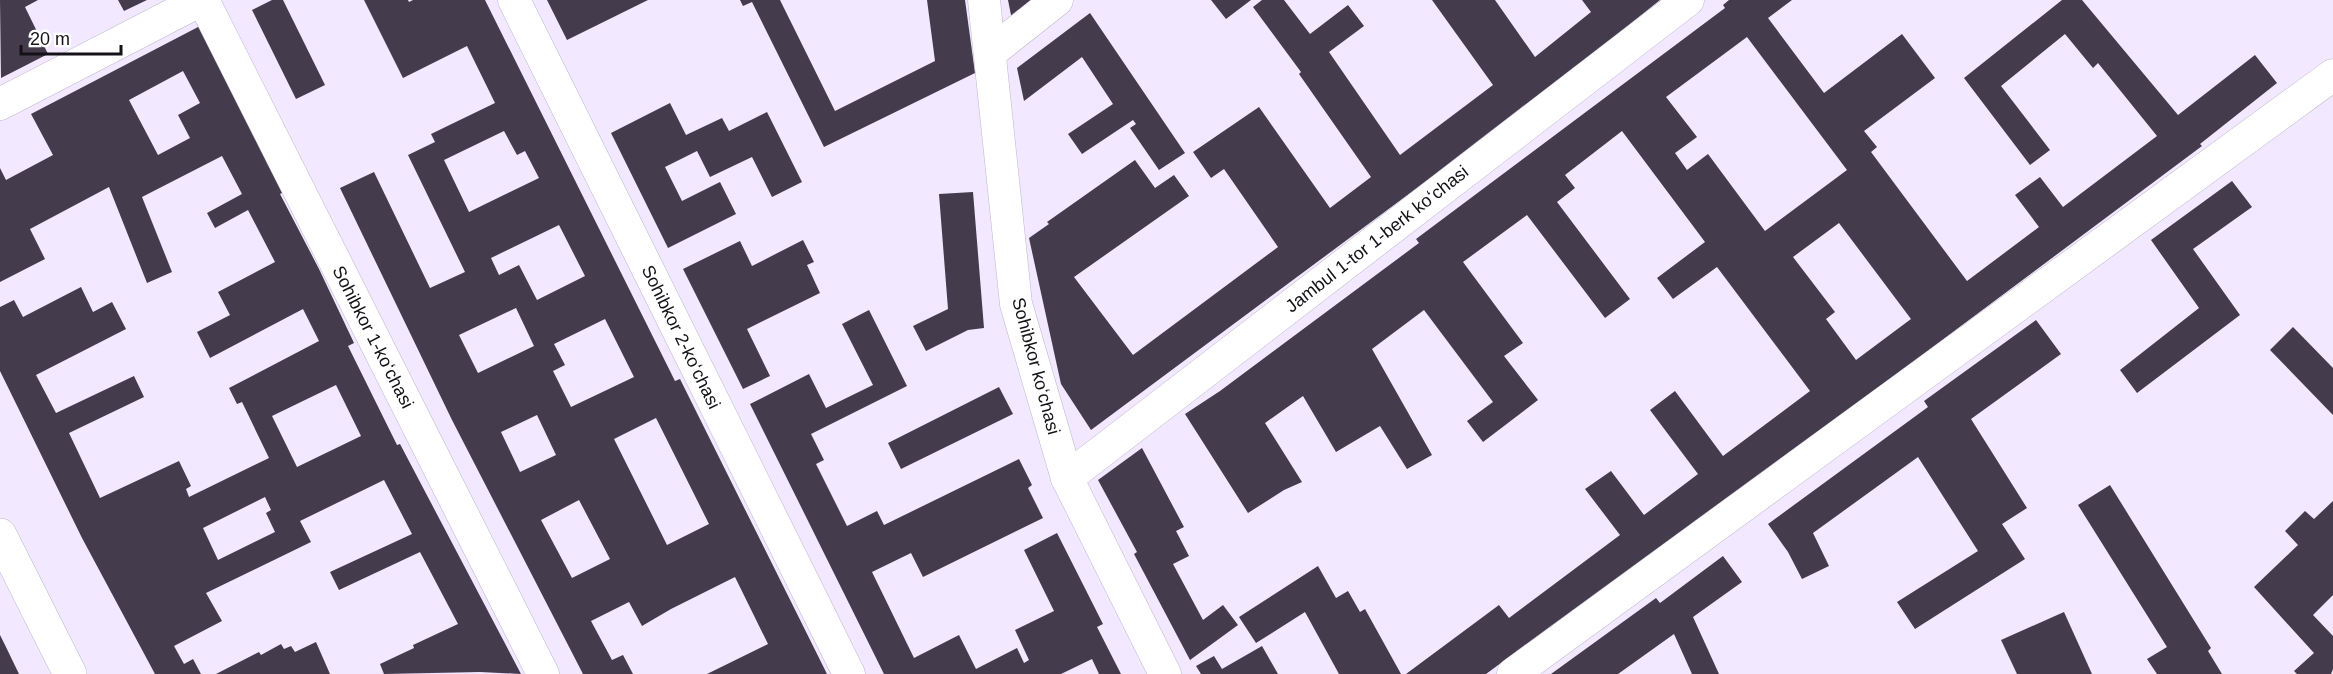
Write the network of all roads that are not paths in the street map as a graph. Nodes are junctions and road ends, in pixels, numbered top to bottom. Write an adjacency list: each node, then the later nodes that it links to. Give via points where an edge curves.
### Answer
1 (202, 0): 8 (street); 12 (street, Sohibkor 1-koʻchasi)
2 (514, 0): 13 (street, Sohibkor 2-koʻchasi)
3 (984, 0): 6 (street, Sohibkor koʻchasi)
4 (1057, 0): 6 (street)
5 (1688, 0): 9 (street, Jambul 1-tor 1-berk koʻchasi)
6 (990, 53): 9 (street, Sohibkor koʻchasi, via 1016,304)
7 (2333, 75): 15 (street)
8 (0, 104)
9 (1066, 478): 14 (street, Sohibkor koʻchasi)
10 (0, 535): 11 (main road)
11 (70, 674)
12 (543, 674)
13 (849, 674)
14 (1165, 674)
15 (1513, 674)

